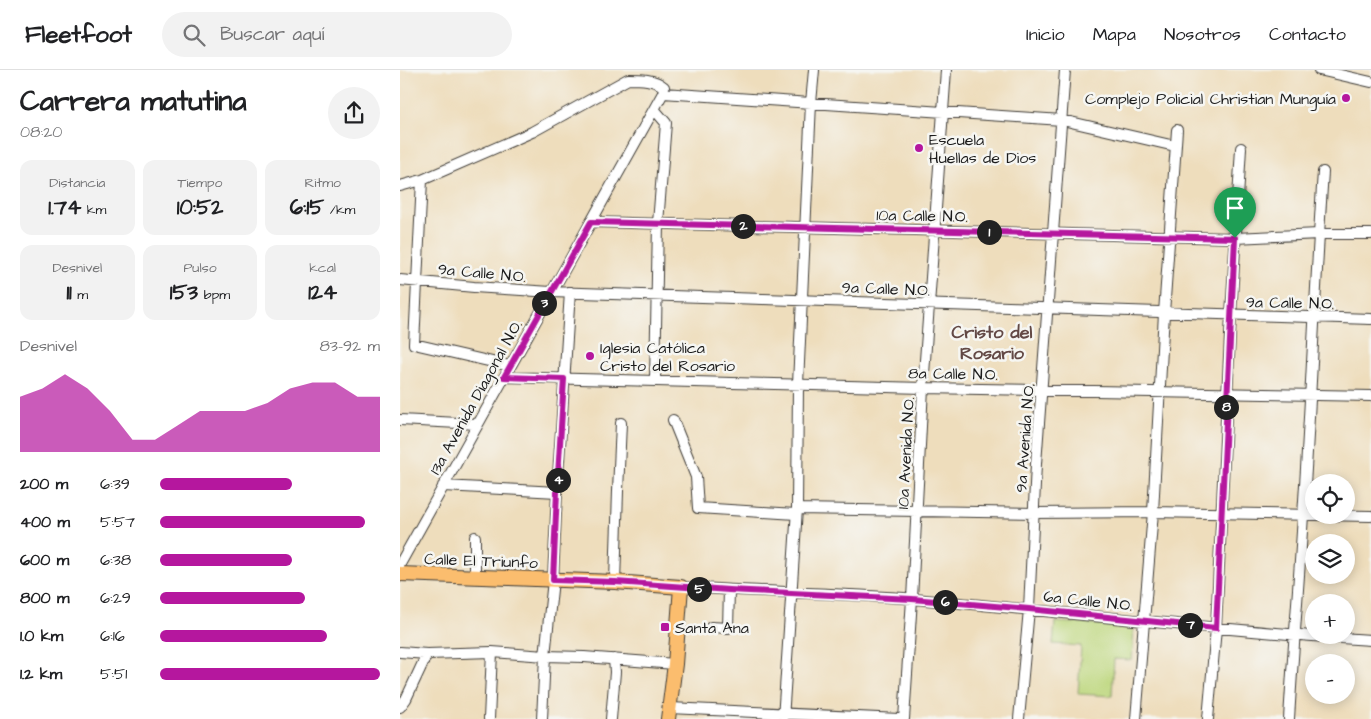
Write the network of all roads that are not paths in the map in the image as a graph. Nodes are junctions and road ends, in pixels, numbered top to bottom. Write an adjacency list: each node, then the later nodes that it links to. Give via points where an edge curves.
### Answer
1 (814, 70): 7 (street)
2 (946, 70): 9 (street, 10a Avenida N.O.)
3 (1065, 70): 10 (street, 9a Avenida N.O.)
4 (1319, 70): 5 (street)
5 (1371, 82)
6 (663, 90): 7 (street); 8 (street, 13a Avenida Diagonal N.O.); 15 (street, via 660,84 628,79 532,132)
7 (811, 103): 9 (street); 19 (street)
8 (654, 109): 17 (street, 13a Avenida Diagonal N.O.); 18 (street, via 666,123)
9 (943, 112): 10 (street); 20 (street, 10a Avenida N.O.)
10 (1062, 120): 12 (street); 21 (street, 9a Avenida N.O.)
11 (1177, 130): 12 (street)
12 (1175, 146): 24 (street)
13 (1241, 148): 25 (street)
14 (1323, 172): 22 (street)
15 (422, 180): 16 (street); 27 (street)
16 (400, 186)
17 (591, 222): 18 (street, 10a Calle N.O.); 28 (street, 13a Avenida Diagonal N.O.)
18 (658, 224): 19 (street, 10a Calle N.O.); 30 (street)
19 (806, 227): 20 (street, 10a Calle N.O.); 31 (street)
20 (934, 230): 21 (street, 10a Calle N.O.); 32 (street, 10a Avenida N.O.)
21 (1053, 233): 24 (street, 10a Calle N.O.); 33 (street, 9a Avenida N.O.)
22 (1319, 234): 23 (street, 10a Calle N.O.); 25 (street, 10a Calle N.O.); 36 (street)
23 (1371, 234)
24 (1170, 236): 25 (street, 10a Calle N.O.); 34 (street)
25 (1235, 238): 35 (street)
26 (400, 280): 27 (street, 9a Calle N.O.)
27 (418, 282): 28 (street, 9a Calle N.O.); 38 (street, via 414,344)
28 (550, 292): 29 (street, 9a Calle N.O.); 38 (street, 13a Avenida Diagonal N.O.)
29 (570, 292): 30 (street, 9a Calle N.O.); 40 (street)
30 (657, 295): 31 (street, 9a Calle N.O.); 41 (street)
31 (802, 300): 32 (street, 9a Calle N.O.); 42 (street)
32 (929, 305): 33 (street, 9a Calle N.O.); 43 (street, 10a Avenida N.O.)
33 (1048, 309): 34 (street, 9a Calle N.O.); 44 (street, 9a Avenida N.O.)
34 (1164, 313): 35 (street, 9a Calle N.O.); 45 (street)
35 (1231, 315): 36 (street, 9a Calle N.O.); 46 (street)
36 (1314, 317): 37 (street, 9a Calle N.O.); 47 (street)
37 (1371, 319)
38 (510, 366): 39 (street, 13a Avenida Diagonal N.O.)
39 (504, 377): 40 (street, 8a Calle N.O.); 52 (street, 13a Avenida Diagonal N.O.)
40 (564, 379): 41 (street, 8a Calle N.O.); 55 (street)
41 (655, 381): 42 (street, 8a Calle N.O.)
42 (798, 384): 43 (street, 8a Calle N.O.); 57 (street)
43 (923, 388): 44 (street, 8a Calle N.O.); 56 (street, 10a Avenida N.O.)
44 (1042, 390): 45 (street, 8a Calle N.O.); 59 (street, 9a Avenida N.O.)
45 (1160, 393): 46 (street, 8a Calle N.O.); 58 (street)
46 (1227, 394): 47 (street, 8a Calle N.O.); 60 (street)
47 (1310, 395): 48 (street, 8a Calle N.O.); 53 (street)
48 (1371, 396)
49 (400, 420): 52 (street)
50 (673, 420): 57 (street, via 696,477 698,508)
51 (621, 423): 70 (street)
52 (478, 424): 54 (street, 13a Avenida Diagonal N.O.)
53 (1311, 474)
54 (443, 486): 55 (street); 66 (street, 13a Avenida Diagonal N.O.)
55 (557, 492): 69 (street)
56 (916, 511): 57 (street); 59 (street); 74 (street, 10a Avenida N.O.)
57 (796, 512): 73 (street)
58 (1154, 512): 59 (street); 60 (street); 76 (street)
59 (1034, 513): 75 (street, 9a Avenida N.O.)
60 (1221, 513): 61 (street); 78 (street)
61 (1305, 515)
62 (1355, 516): 63 (street)
63 (1371, 516)
64 (1310, 524): 79 (street)
65 (475, 536): 68 (street)
66 (400, 564)
67 (400, 574): 68 (main road, Calle El Triunfo)
68 (475, 577): 69 (main road, Calle El Triunfo)
69 (553, 580): 70 (main road, Calle El Triunfo); 84 (street)
70 (615, 582): 71 (main road, Calle El Triunfo)
71 (681, 588): 72 (street, 6a Calle N.O.); 86 (main road)
72 (729, 590): 73 (street, 6a Calle N.O.); 77 (street, via 728,628)
73 (791, 593): 74 (street, 6a Calle N.O.); 89 (street)
74 (912, 599): 75 (street, 6a Calle N.O.); 94 (street, 10a Avenida N.O.)
75 (1029, 609): 76 (street, 6a Calle N.O.); 95 (street, 9a Avenida N.O.)
76 (1144, 621): 78 (street, 6a Calle N.O.); 96 (street)
77 (711, 627)
78 (1216, 628): 79 (street, 6a Calle N.O.); 97 (street)
79 (1294, 636): 80 (street, 6a Calle N.O.); 98 (street)
80 (1371, 640)
81 (400, 652): 83 (street)
82 (492, 652): 83 (street); 84 (street); 90 (street)
83 (427, 654): 87 (street)
84 (545, 656): 85 (street); 91 (street)
85 (614, 659): 86 (street); 92 (street)
86 (676, 664): 88 (main road)
87 (400, 707)
88 (669, 714): 89 (street)
89 (783, 716): 93 (street)
90 (489, 719)
91 (542, 719)
92 (611, 719)
93 (899, 719)
94 (904, 719)
95 (1019, 719)
96 (1136, 719)
97 (1208, 719)
98 (1289, 719)

